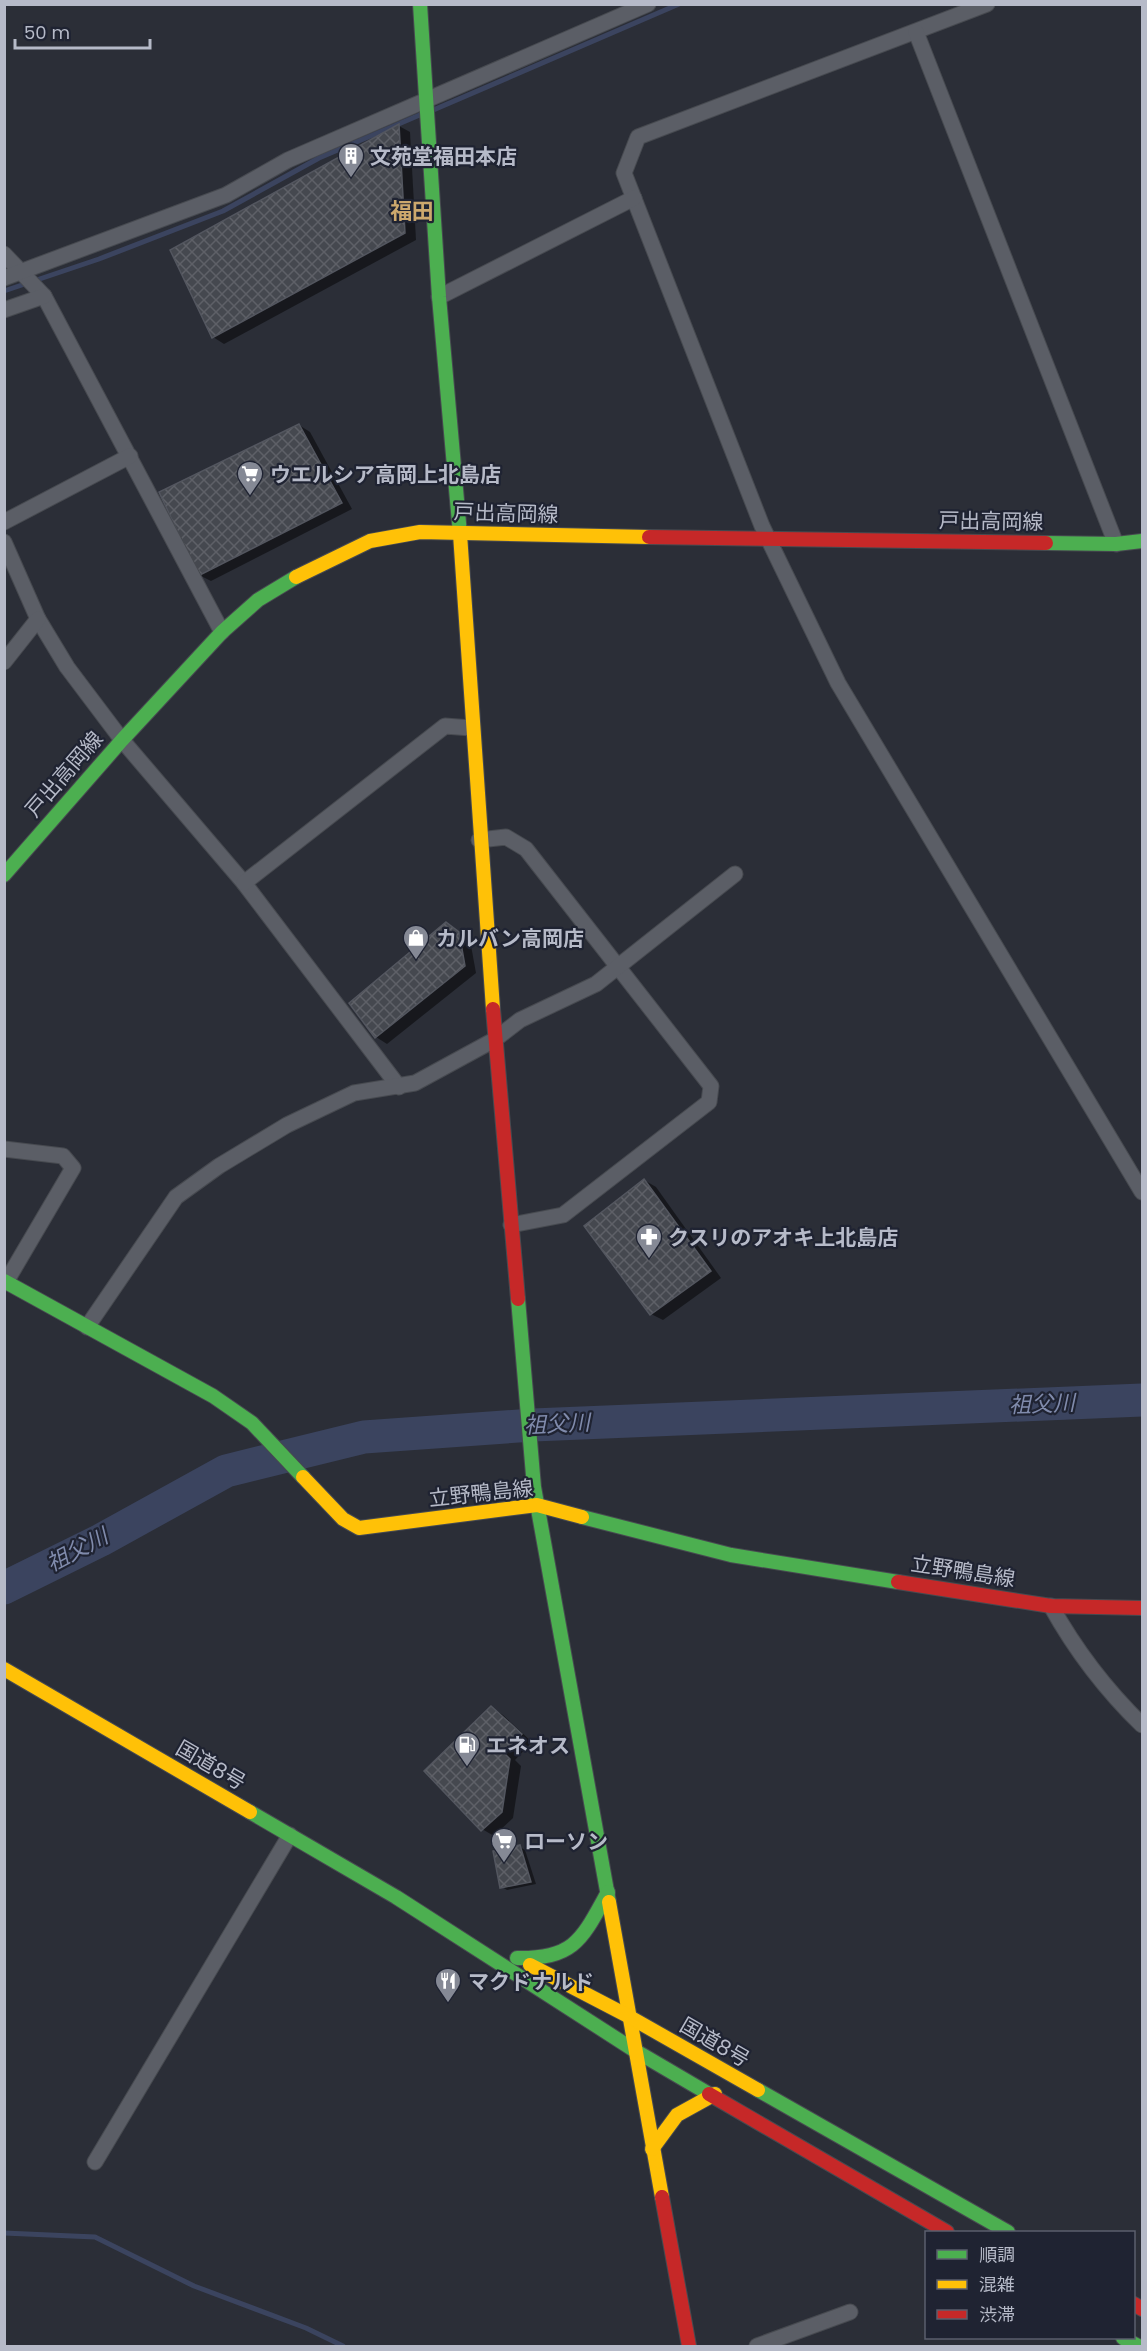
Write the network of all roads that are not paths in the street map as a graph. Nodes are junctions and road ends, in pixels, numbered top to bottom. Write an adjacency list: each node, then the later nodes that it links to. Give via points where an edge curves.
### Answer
1 (420, 4): 5 (main road)
2 (648, 4): 5 (street)
3 (987, 4): 4 (street)
4 (916, 32): 6 (street, via 638,137 624,173); 19 (street)
5 (426, 98): 8 (street, via 288,160 226,195); 11 (main road)
6 (634, 198): 11 (street); 16 (street)
7 (4, 254): 8 (street)
8 (25, 275): 9 (street); 10 (street)
9 (4, 278)
10 (41, 293): 12 (street); 13 (street)
11 (439, 297): 15 (main road)
12 (4, 310)
13 (130, 456): 14 (street); 21 (street)
14 (4, 522)
15 (460, 532): 16 (main road, 戸出高岡線); 21 (main road, 戸出高岡線, via 420,532 370,541 304,572 258,600); 23 (main road)
16 (768, 540): 19 (main road, 戸出高岡線); 33 (street, via 838,683)
17 (1143, 541): 19 (main road, 戸出高岡線)
18 (4, 542): 20 (street)
19 (1116, 544)
20 (38, 619): 22 (street); 24 (street, via 67,667)
21 (222, 632): 24 (main road, 戸出高岡線)
22 (4, 662)
23 (471, 728): 25 (main road); 28 (street, via 445,726)
24 (122, 740): 27 (main road, 戸出高岡線); 28 (street)
25 (479, 840): 29 (street, via 506,837 526,849); 30 (main road)
26 (735, 874): 29 (street)
27 (4, 875)
28 (244, 883): 31 (street)
29 (618, 969): 30 (street, via 596,984 520,1020); 34 (street, via 706,1078 711,1086 709,1102 563,1215)
30 (494, 1040): 31 (street, via 415,1083); 34 (main road)
31 (399, 1087): 36 (street, via 354,1093 287,1125 176,1197)
32 (4, 1149): 35 (street, via 63,1156 73,1168)
33 (1143, 1192)
34 (511, 1225): 37 (main road)
35 (5, 1281): 36 (main road, 立野鴨島線)
36 (87, 1327): 37 (main road, 立野鴨島線, via 213,1396 252,1423 343,1519 359,1528)
37 (537, 1505): 38 (main road, 立野鴨島線, via 731,1555); 43 (main road)
38 (1051, 1606): 39 (main road, 立野鴨島線); 41 (street, via 1072,1643 1110,1694)
39 (1143, 1608)
40 (4, 1669): 42 (main road, 国道8号)
41 (1143, 1725)
42 (290, 1835): 44 (main road, 国道8号); 50 (street)
43 (608, 1892): 45 (main road, via 591,1924 573,1944 552,1957); 46 (main road)
44 (396, 1897): 45 (main road, 国道8号); 47 (main road, 国道8号)
45 (517, 1958): 46 (main road, 国道8号)
46 (628, 2016): 47 (main road); 52 (main road, 国道8号)
47 (634, 2050): 48 (main road, 国道8号); 49 (main road)
48 (714, 2094): 49 (main road, via 676,2114); 51 (main road, 国道8号)
49 (652, 2149): 54 (main road)
50 (95, 2162)
51 (945, 2231)
52 (1006, 2231)
53 (850, 2312): 55 (street)
54 (689, 2346)
55 (757, 2346)

